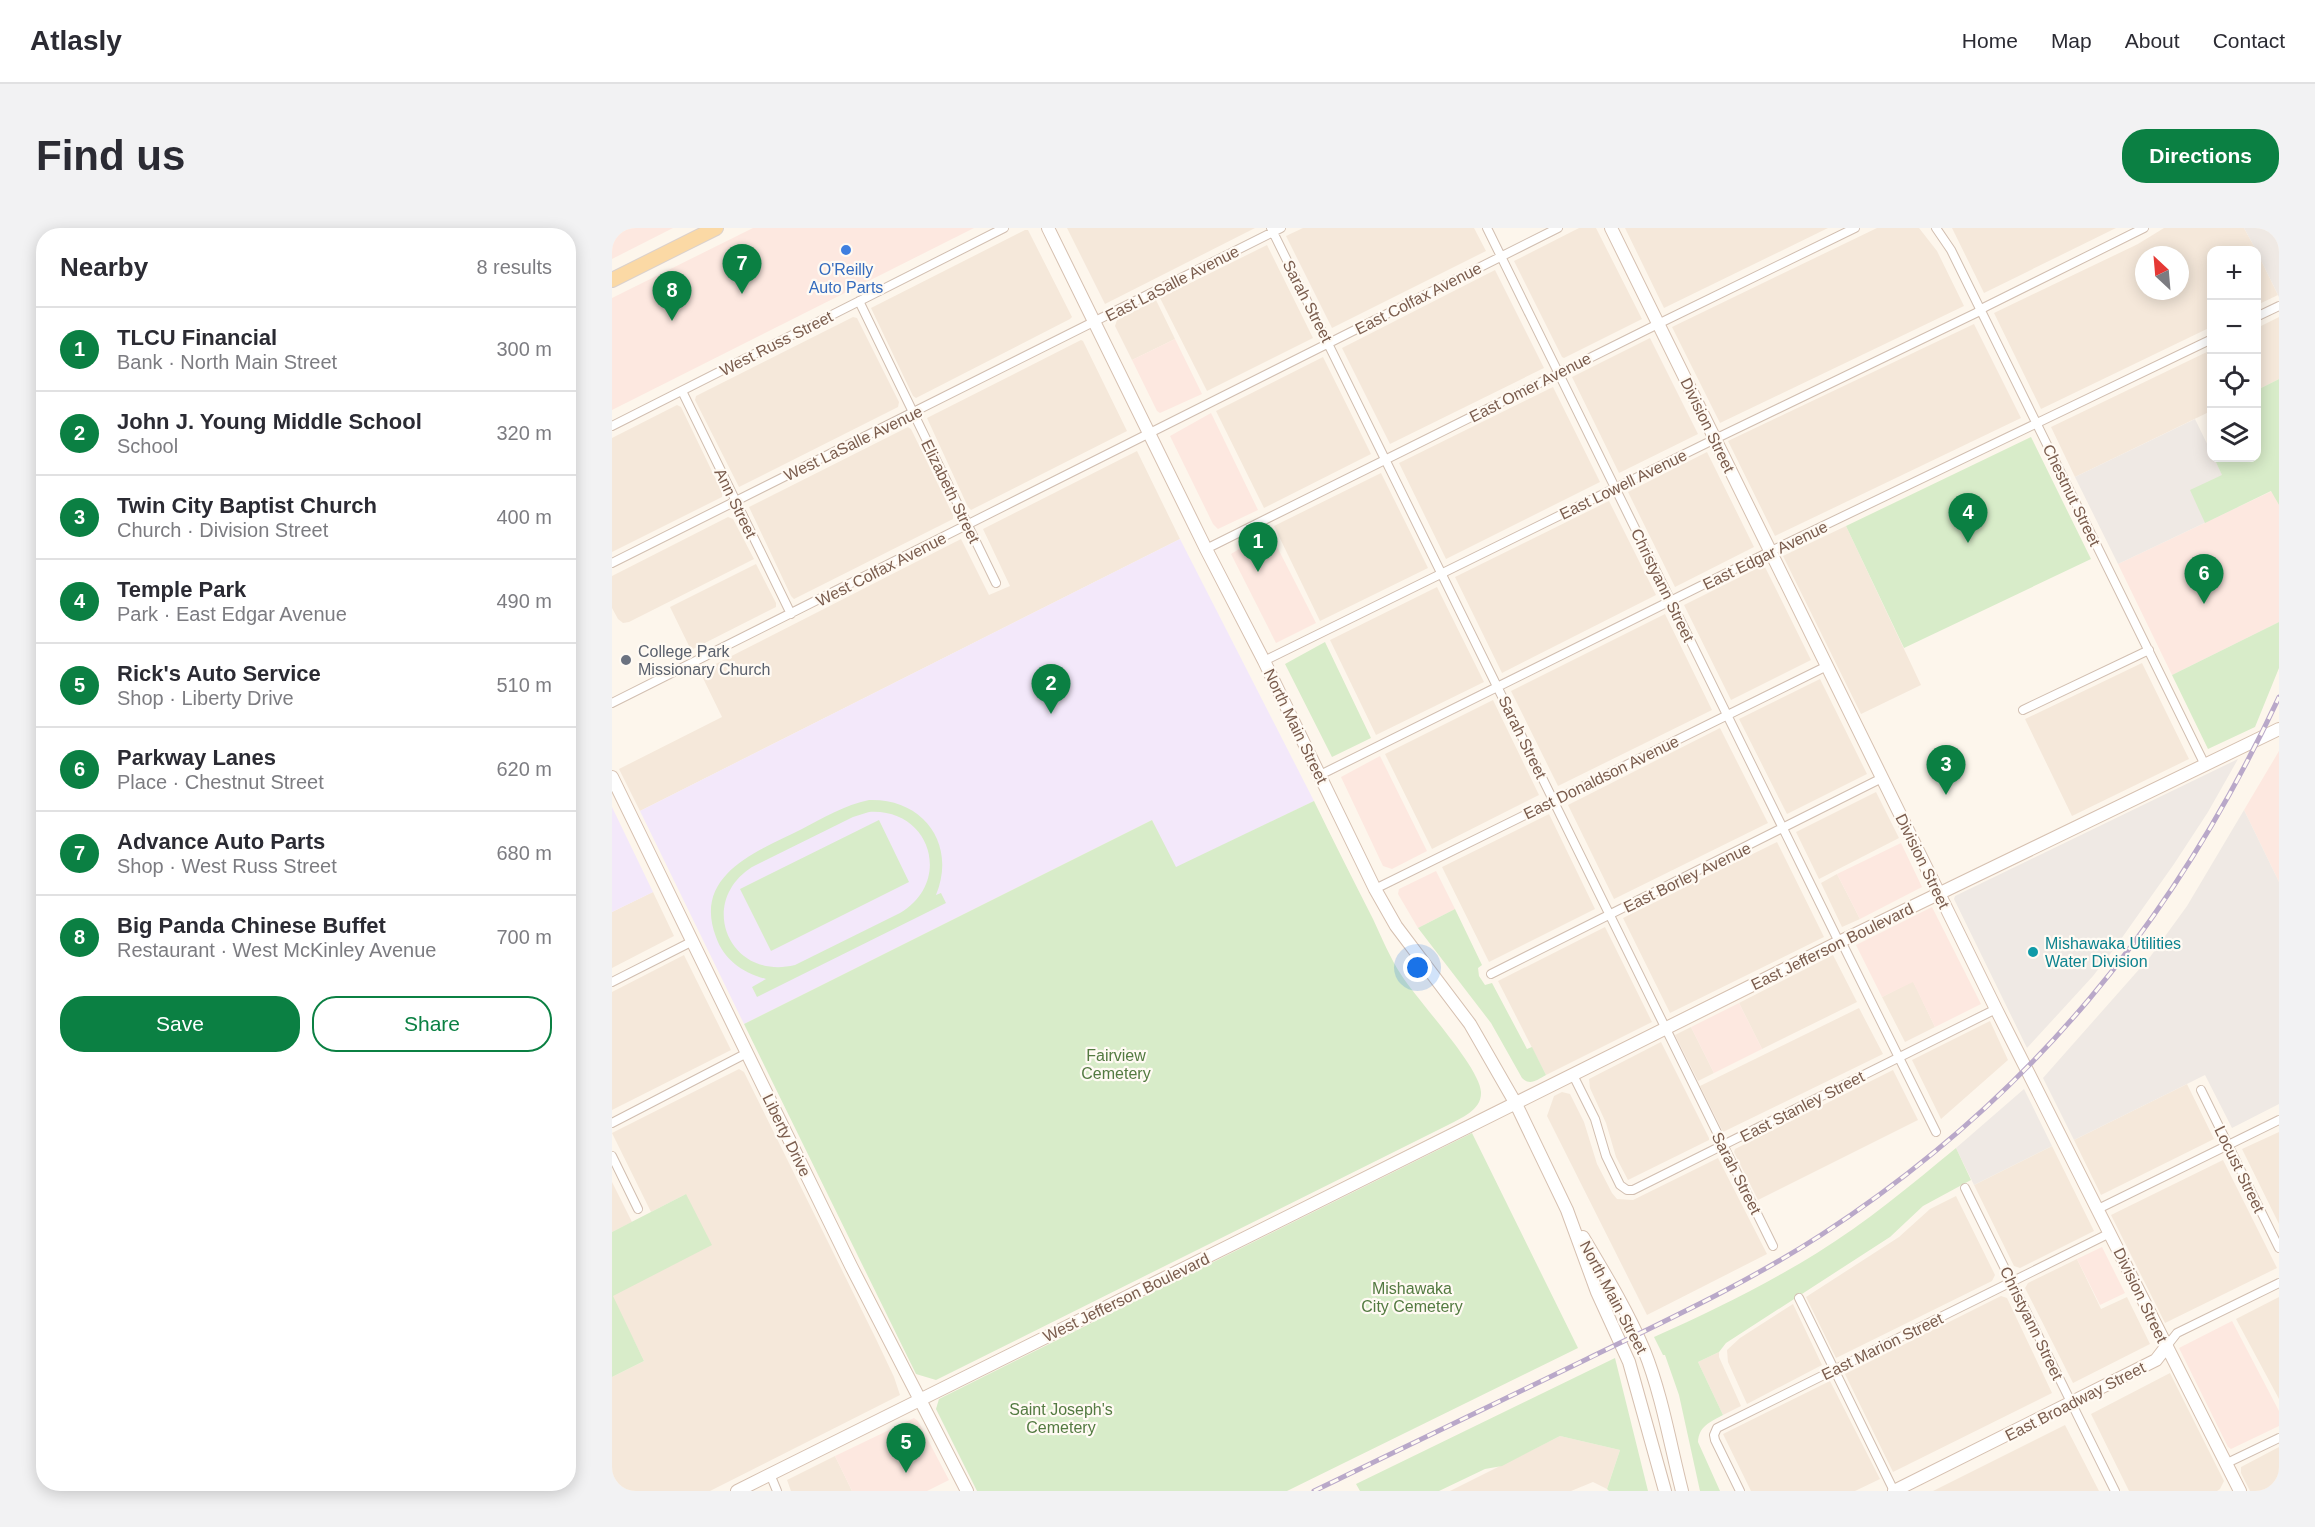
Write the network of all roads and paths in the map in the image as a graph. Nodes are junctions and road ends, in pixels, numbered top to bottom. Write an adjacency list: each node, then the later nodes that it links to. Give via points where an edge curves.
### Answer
1 (716, 228): 12 (main road)
2 (1004, 228): 13 (street, West Russ Street)
3 (1048, 228): 17 (street, North Main Street)
4 (1487, 228): 11 (street, Christyann Street)
5 (1558, 228): 11 (street, East Colfax Avenue)
6 (1611, 228): 18 (street, Division Street)
7 (1855, 228): 18 (street, East Omer Avenue)
8 (1936, 228): 15 (street, Chestnut Street)
9 (2144, 228): 15 (street, East Lowell Avenue)
10 (1275, 229): 17 (street, East LaSalle Avenue); 20 (street, Sarah Street)
11 (1501, 256): 20 (street, East Colfax Avenue); 21 (street, Christyann Street)
12 (612, 280)
13 (859, 302): 22 (street, West Russ Street); 23 (street, Elizabeth Street)
14 (2279, 306): 16 (street)
15 (1981, 310): 24 (street, Chestnut Street); 27 (street, East Lowell Avenue)
16 (2261, 315)
17 (1094, 322): 23 (street, West LaSalle Avenue); 26 (street, North Main Street)
18 (1658, 324): 21 (street, East Omer Avenue); 27 (street, Division Street)
19 (2207, 341): 24 (street, East Edgar Avenue)
20 (1329, 343): 26 (street, East Colfax Avenue); 28 (street, Sarah Street)
21 (1559, 373): 28 (street, East Omer Avenue); 29 (street, Christyann Street)
22 (681, 391): 25 (street, West Russ Street); 30 (street, Ann Street)
23 (913, 413): 30 (street, West LaSalle Avenue); 31 (street, Elizabeth Street)
24 (2037, 424): 33 (street, East Edgar Avenue); 39 (street, Chestnut Street)
25 (612, 426)
26 (1149, 434): 31 (street, West Colfax Avenue); 32 (street, North Main Street)
27 (1715, 439): 29 (street, East Lowell Avenue); 33 (street, Division Street)
28 (1386, 459): 32 (street, East Omer Avenue); 35 (street, Sarah Street)
29 (1615, 488): 35 (street, East Lowell Avenue); 37 (street, Christyann Street)
30 (736, 501): 34 (street, West LaSalle Avenue); 38 (street, Ann Street)
31 (968, 525): 36 (street, Elizabeth Street); 38 (street, West Colfax Avenue)
32 (1206, 549): 40 (street, North Main Street)
33 (1771, 551): 37 (street, East Edgar Avenue); 41 (street, Division Street)
34 (612, 563)
35 (1443, 574): 40 (street, East Lowell Avenue); 42 (street, Sarah Street)
36 (996, 583)
37 (1671, 601): 42 (street, East Edgar Avenue); 45 (street, Christyann Street)
38 (791, 614): 43 (street, West Colfax Avenue)
39 (2148, 650): 44 (street); 47 (street, Chestnut Street)
40 (1264, 661): 48 (street, North Main Street)
41 (1827, 666): 45 (street, East Donaldson Avenue); 50 (street, Division Street)
42 (1498, 687): 48 (street, East Edgar Avenue); 51 (street, Sarah Street)
43 (612, 703)
44 (2023, 710)
45 (1727, 715): 51 (street, East Donaldson Avenue); 52 (street, Christyann Street)
46 (2279, 729): 47 (street, East Jefferson Boulevard)
47 (2205, 765): 54 (street, East Jefferson Boulevard)
48 (1320, 775): 53 (street, North Main Street)
49 (612, 777): 56 (street, Liberty Drive)
50 (1882, 777): 52 (street, East Borley Avenue); 54 (street, Division Street)
51 (1554, 801): 53 (street, East Donaldson Avenue); 55 (street, Sarah Street)
52 (1783, 829): 55 (street, East Borley Avenue); 57 (street, Christyann Street)
53 (1375, 889): 66 (street, North Main Street, via 1409,946 1470,1024)
54 (1939, 893): 57 (street, East Jefferson Boulevard); 60 (street, Division Street)
55 (1611, 914): 58 (street, East Borley Avenue); 61 (street, Sarah Street)
56 (693, 940): 59 (street); 62 (street, Liberty Drive)
57 (1840, 941): 61 (street, East Jefferson Boulevard); 63 (street, Christyann Street)
58 (1491, 974)
59 (612, 982)
60 (1996, 1009): 63 (street, East Stanley Street); 75 (street, Division Street)
61 (1666, 1028): 64 (street, East Jefferson Boulevard); 70 (street, Sarah Street)
62 (747, 1053): 68 (street); 85 (street, Liberty Drive)
63 (1899, 1057): 69 (street, Christyann Street); 70 (street, East Stanley Street)
64 (1573, 1075): 66 (street, East Jefferson Boulevard); 70 (street, East Stanley Street, via 1595,1119 1606,1156 1620,1185 1627,1190)
65 (2201, 1090): 71 (street, Locust Street)
66 (1516, 1104): 76 (street, North Main Street); 85 (street, West Jefferson Boulevard)
67 (2279, 1120): 71 (street)
68 (612, 1123)
69 (1936, 1132)
70 (1723, 1145): 78 (street, Sarah Street)
71 (2228, 1145): 75 (street); 79 (street, Locust Street)
72 (612, 1156): 74 (street)
73 (1965, 1188): 80 (street, Christyann Street)
74 (638, 1209)
75 (2098, 1209): 77 (street, Division Street)
76 (1567, 1210): 93 (street, North Main Street, via 1597,1292 1629,1362); 94 (street, North Main Street, via 1644,1350)
77 (2110, 1233): 80 (street, East Marion Street); 83 (street, Division Street)
78 (1773, 1246)
79 (2279, 1248)
80 (2011, 1282): 84 (street, East Marion Street); 86 (street, Christyann Street)
81 (2279, 1283): 83 (street, East Broadway Street, via 2176,1333)
82 (1799, 1298): 84 (street)
83 (2166, 1347): 86 (street, East Broadway Street, via 2156,1360); 88 (street, Division Street)
84 (1834, 1370): 95 (street, East Marion Street, via 1715,1431 1715,1440); 96 (street)
85 (920, 1400): 89 (street, West Jefferson Boulevard); 92 (street, Liberty Drive)
86 (2071, 1403): 96 (street, East Broadway Street); 97 (street, Christyann Street)
87 (2279, 1438): 88 (street)
88 (2225, 1464): 98 (street, Division Street)
89 (770, 1474): 90 (street, West Jefferson Boulevard); 91 (street)
90 (737, 1491)
91 (777, 1491)
92 (967, 1491)
93 (1665, 1491)
94 (1682, 1491)
95 (1740, 1491)
96 (1894, 1491)
97 (2115, 1491)
98 (2240, 1491)

